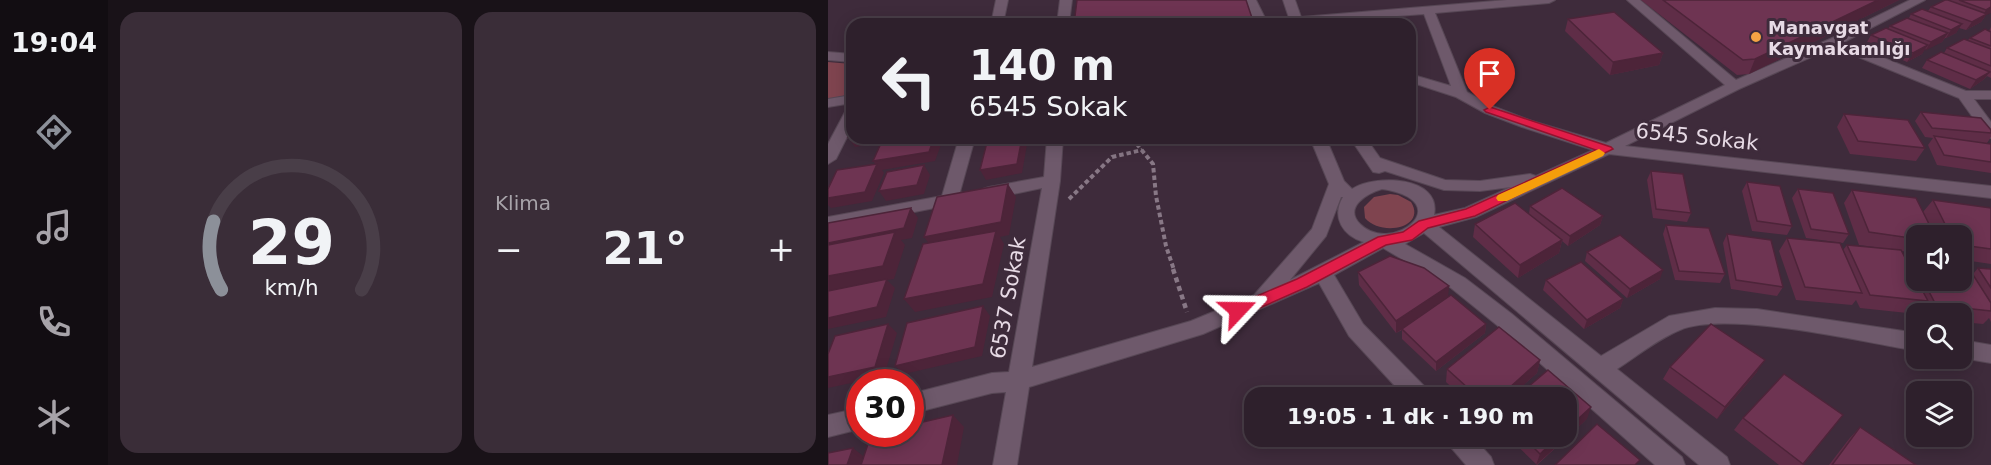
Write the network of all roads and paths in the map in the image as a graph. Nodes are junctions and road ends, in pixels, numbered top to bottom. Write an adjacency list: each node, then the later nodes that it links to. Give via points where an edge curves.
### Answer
1 (1002, 0): 9 (street)
2 (1066, 0): 10 (street)
3 (1250, 0): 11 (street)
4 (1289, 0): 12 (street)
5 (1549, 0): 8 (street)
6 (1633, 0): 18 (street)
7 (1919, 0): 14 (street)
8 (1428, 9): 13 (street); 19 (street)
9 (998, 18)
10 (1064, 18)
11 (1259, 18)
12 (1294, 18)
13 (1343, 18)
14 (1834, 42): 18 (street); 20 (street)
15 (828, 56): 16 (street)
16 (846, 58)
17 (1416, 80): 19 (street, 6545 Sokak)
18 (1734, 86): 31 (street)
19 (1461, 94): 31 (street, 6545 Sokak, via 1490,110)
20 (1964, 95): 21 (street); 25 (street)
21 (1991, 95)
22 (846, 100): 23 (street)
23 (828, 103)
24 (846, 124): 33 (street)
25 (1991, 133)
26 (965, 144): 41 (street)
27 (1055, 144): 36 (street, 6537 Sokak)
28 (1137, 144): 32 (path)
29 (1320, 144): 37 (street)
30 (1362, 144): 34 (street)
31 (1607, 149): 35 (street); 39 (street, 6545 Sokak)
32 (1142, 150): 42 (path, via 1112,157 1066,201); 48 (path, via 1153,164 1166,246)
33 (828, 159)
34 (1372, 160): 35 (street, via 1444,184 1480,186); 38 (street)
35 (1546, 177): 44 (street, via 1470,213)
36 (1052, 181): 41 (street); 42 (street, 6537 Sokak)
37 (1337, 184): 40 (street); 47 (street, via 1320,232)
38 (1395, 184): 40 (street, via 1370,187); 44 (street, via 1424,199 1428,216)
39 (1991, 192)
40 (1352, 198): 45 (street, via 1346,206 1349,225 1369,238)
41 (949, 200): 43 (street)
42 (1047, 211): 53 (street, 6537 Sokak)
43 (828, 223)
44 (1424, 224): 45 (street, via 1407,236); 52 (street)
45 (1383, 240): 46 (street); 61 (street, via 1458,283)
46 (1323, 272): 47 (street); 54 (street, via 1356,330)
47 (1259, 302): 48 (street)
48 (1192, 329): 53 (street)
49 (1906, 340): 52 (street, via 1757,317 1715,316 1676,322)
50 (1972, 351): 51 (street)
51 (1991, 354)
52 (1598, 369): 62 (street)
53 (1018, 381): 55 (street, via 992,383); 59 (street, 6537 Sokak)
54 (1410, 387)
55 (924, 400)
56 (846, 422): 57 (street)
57 (828, 426)
58 (1466, 447): 60 (street)
59 (1005, 465)
60 (1482, 465)
61 (1673, 465)
62 (1718, 465)

